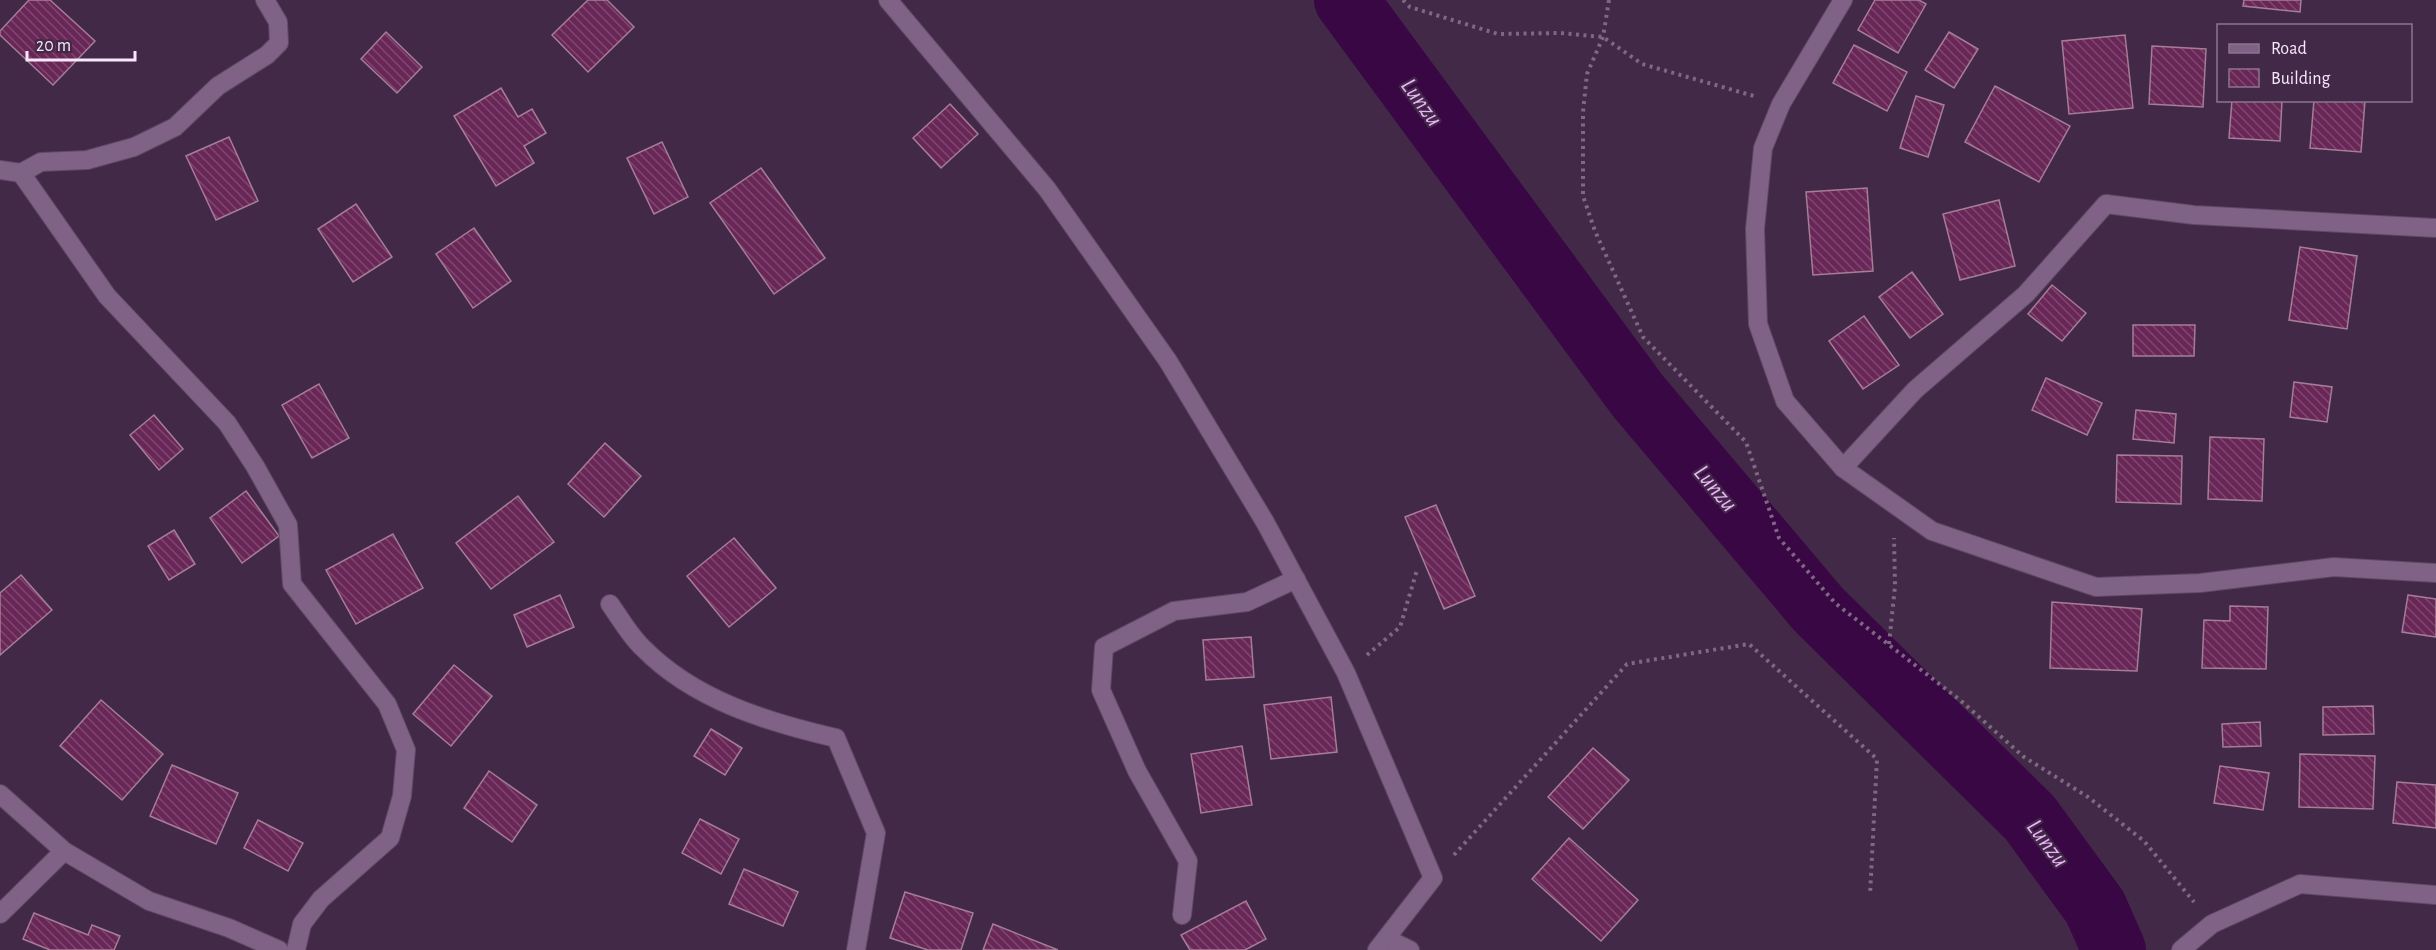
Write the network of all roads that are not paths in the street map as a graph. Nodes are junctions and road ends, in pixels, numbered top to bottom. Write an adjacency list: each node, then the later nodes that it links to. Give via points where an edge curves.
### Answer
1 (266, 0): 5 (street, via 278,22 279,43 218,86 175,127 134,147 87,160 41,162)
2 (888, 0): 9 (street, via 1047,189 1162,351)
3 (1843, 0): 7 (street, via 1781,104 1763,148 1755,229 1758,324 1785,401)
4 (0, 170): 5 (street)
5 (21, 172): 18 (street, via 107,297 233,432 288,525 292,584 387,704 406,750 402,796 390,838 321,899 302,924)
6 (2436, 228): 7 (street, via 2193,215 2106,204 2026,294 1915,390)
7 (1843, 468): 8 (street, via 1932,531 2096,587 2200,583 2334,567)
8 (2436, 573)
9 (1296, 579): 15 (street, via 1247,602 1174,610 1104,647 1101,690 1137,771 1188,861); 16 (street, via 1346,673 1433,878)
10 (610, 604): 19 (street, via 642,648 697,692 790,727 836,738 876,832)
11 (0, 794): 12 (street)
12 (64, 851): 14 (street); 17 (street, via 149,901)
13 (2436, 895): 21 (street, via 2301,884 2212,924)
14 (0, 914)
15 (1182, 915)
16 (1382, 944): 20 (street)
17 (279, 950)
18 (296, 950)
19 (856, 950)
20 (1410, 950)
21 (2181, 950)

